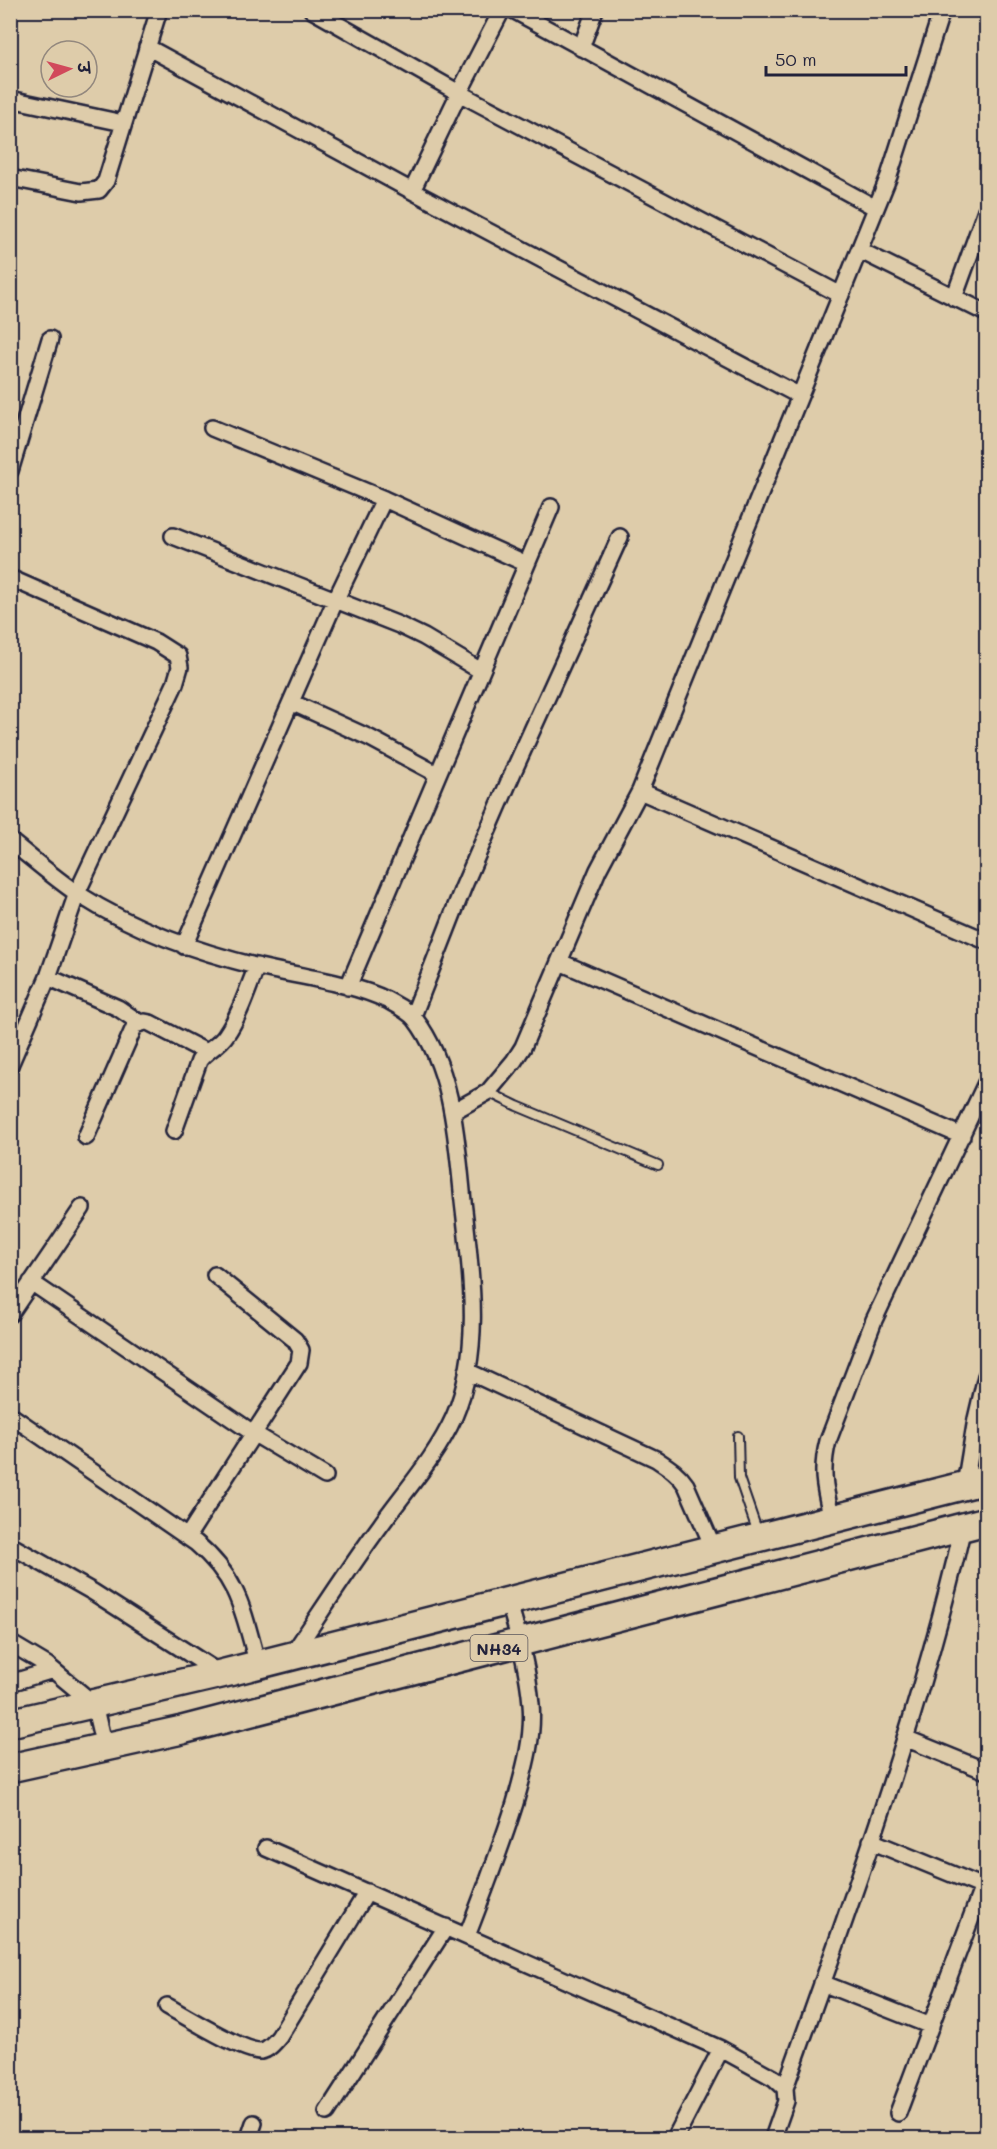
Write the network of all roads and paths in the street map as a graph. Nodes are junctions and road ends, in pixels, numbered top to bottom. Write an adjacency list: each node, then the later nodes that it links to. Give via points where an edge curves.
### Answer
1 (159, 10): 7 (street)
2 (312, 10): 9 (street)
3 (502, 10): 9 (street)
4 (513, 10): 8 (street)
5 (595, 10): 8 (street)
6 (942, 10): 14 (street, via 890,176)
7 (147, 47): 11 (street); 13 (street)
8 (581, 48): 14 (street)
9 (459, 93): 13 (street); 17 (street)
10 (10, 99): 11 (street)
11 (123, 123): 12 (street, via 106,181 99,190 81,192)
12 (10, 178)
13 (412, 191): 21 (street)
14 (876, 208): 16 (street)
15 (987, 210): 18 (street)
16 (859, 250): 17 (street); 18 (street)
17 (841, 295): 21 (street)
18 (954, 298): 19 (street)
19 (987, 313)
20 (50, 339): 23 (street)
21 (800, 396): 34 (street)
22 (212, 428): 24 (street)
23 (10, 471)
24 (384, 499): 28 (street); 30 (street)
25 (551, 507): 28 (street)
26 (173, 536): 30 (street)
27 (620, 537): 43 (street, via 513,770)
28 (527, 564): 31 (street)
29 (10, 578): 36 (street, via 156,642 178,656 180,668 175,684)
30 (336, 599): 31 (street, via 424,637); 32 (street)
31 (481, 671): 33 (street)
32 (291, 702): 33 (street); 38 (street)
33 (437, 774): 42 (street)
34 (640, 791): 37 (street); 39 (street, via 598,870)
35 (10, 841): 36 (street)
36 (77, 893): 38 (street); 41 (street)
37 (987, 941)
38 (184, 946): 40 (street)
39 (560, 962): 48 (street, via 522,1047); 51 (street)
40 (257, 966): 42 (street); 45 (street, via 228,1032)
41 (48, 977): 44 (street, via 118,1008); 46 (street)
42 (348, 987): 43 (street, via 385,999)
43 (413, 1016): 49 (street, via 437,1061)
44 (140, 1023): 45 (street, via 150,1023); 52 (street, via 132,1031)
45 (206, 1052): 50 (street, via 199,1061)
46 (10, 1065)
47 (987, 1083): 51 (street)
48 (488, 1092): 49 (street); 53 (lane)
49 (454, 1111): 58 (street, via 470,1267 472,1331)
50 (174, 1131)
51 (962, 1136): 65 (street, via 874,1320 828,1441 823,1475)
52 (86, 1137)
53 (658, 1165)
54 (82, 1208): 56 (street)
55 (215, 1275): 61 (street, via 296,1340 301,1350 299,1363)
56 (31, 1282): 57 (street); 61 (street)
57 (10, 1314)
58 (467, 1371): 70 (street, via 672,1469 686,1485); 74 (street, via 455,1415 441,1442)
59 (987, 1377): 64 (street, via 976,1419)
60 (10, 1415): 67 (street)
61 (253, 1433): 63 (street); 67 (street)
62 (738, 1436): 68 (lane, via 739,1478)
63 (325, 1476)
64 (976, 1483): 65 (highway, NH34)
65 (832, 1519): 68 (highway, NH34)
66 (975, 1524): 72 (highway, NH34); 81 (street, via 953,1573)
67 (187, 1537): 75 (street, via 213,1557 238,1594)
68 (760, 1538): 70 (highway, NH34)
69 (10, 1545): 77 (street)
70 (714, 1549): 71 (highway, NH34)
71 (508, 1601): 72 (street); 74 (highway, NH34)
72 (521, 1642): 82 (highway, NH34); 90 (street, via 531,1705 526,1766 500,1851)
73 (10, 1643): 76 (street)
74 (291, 1656): 75 (highway, NH34)
75 (258, 1665): 77 (highway, NH34)
76 (53, 1670): 78 (street); 79 (street)
77 (222, 1674): 79 (highway, NH34)
78 (10, 1683)
79 (94, 1704): 80 (highway, NH34); 82 (street)
80 (10, 1723)
81 (905, 1738): 84 (street); 85 (street)
82 (104, 1747): 83 (highway, NH34)
83 (10, 1768)
84 (987, 1771)
85 (871, 1841): 87 (street); 91 (street)
86 (266, 1848): 88 (street)
87 (985, 1887): 93 (street)
88 (367, 1892): 89 (street); 92 (street, via 272,2046 262,2051 242,2046)
89 (446, 1927): 90 (street); 96 (street)
90 (467, 1936): 94 (street)
91 (822, 1983): 93 (street); 95 (street)
92 (167, 2006)
93 (931, 2026): 97 (street)
94 (721, 2049): 95 (street); 100 (street)
95 (785, 2088): 101 (street, via 786,2101)
96 (327, 2112)
97 (898, 2114)
98 (254, 2123): 99 (street)
99 (249, 2139)
100 (675, 2139)
101 (773, 2139)

